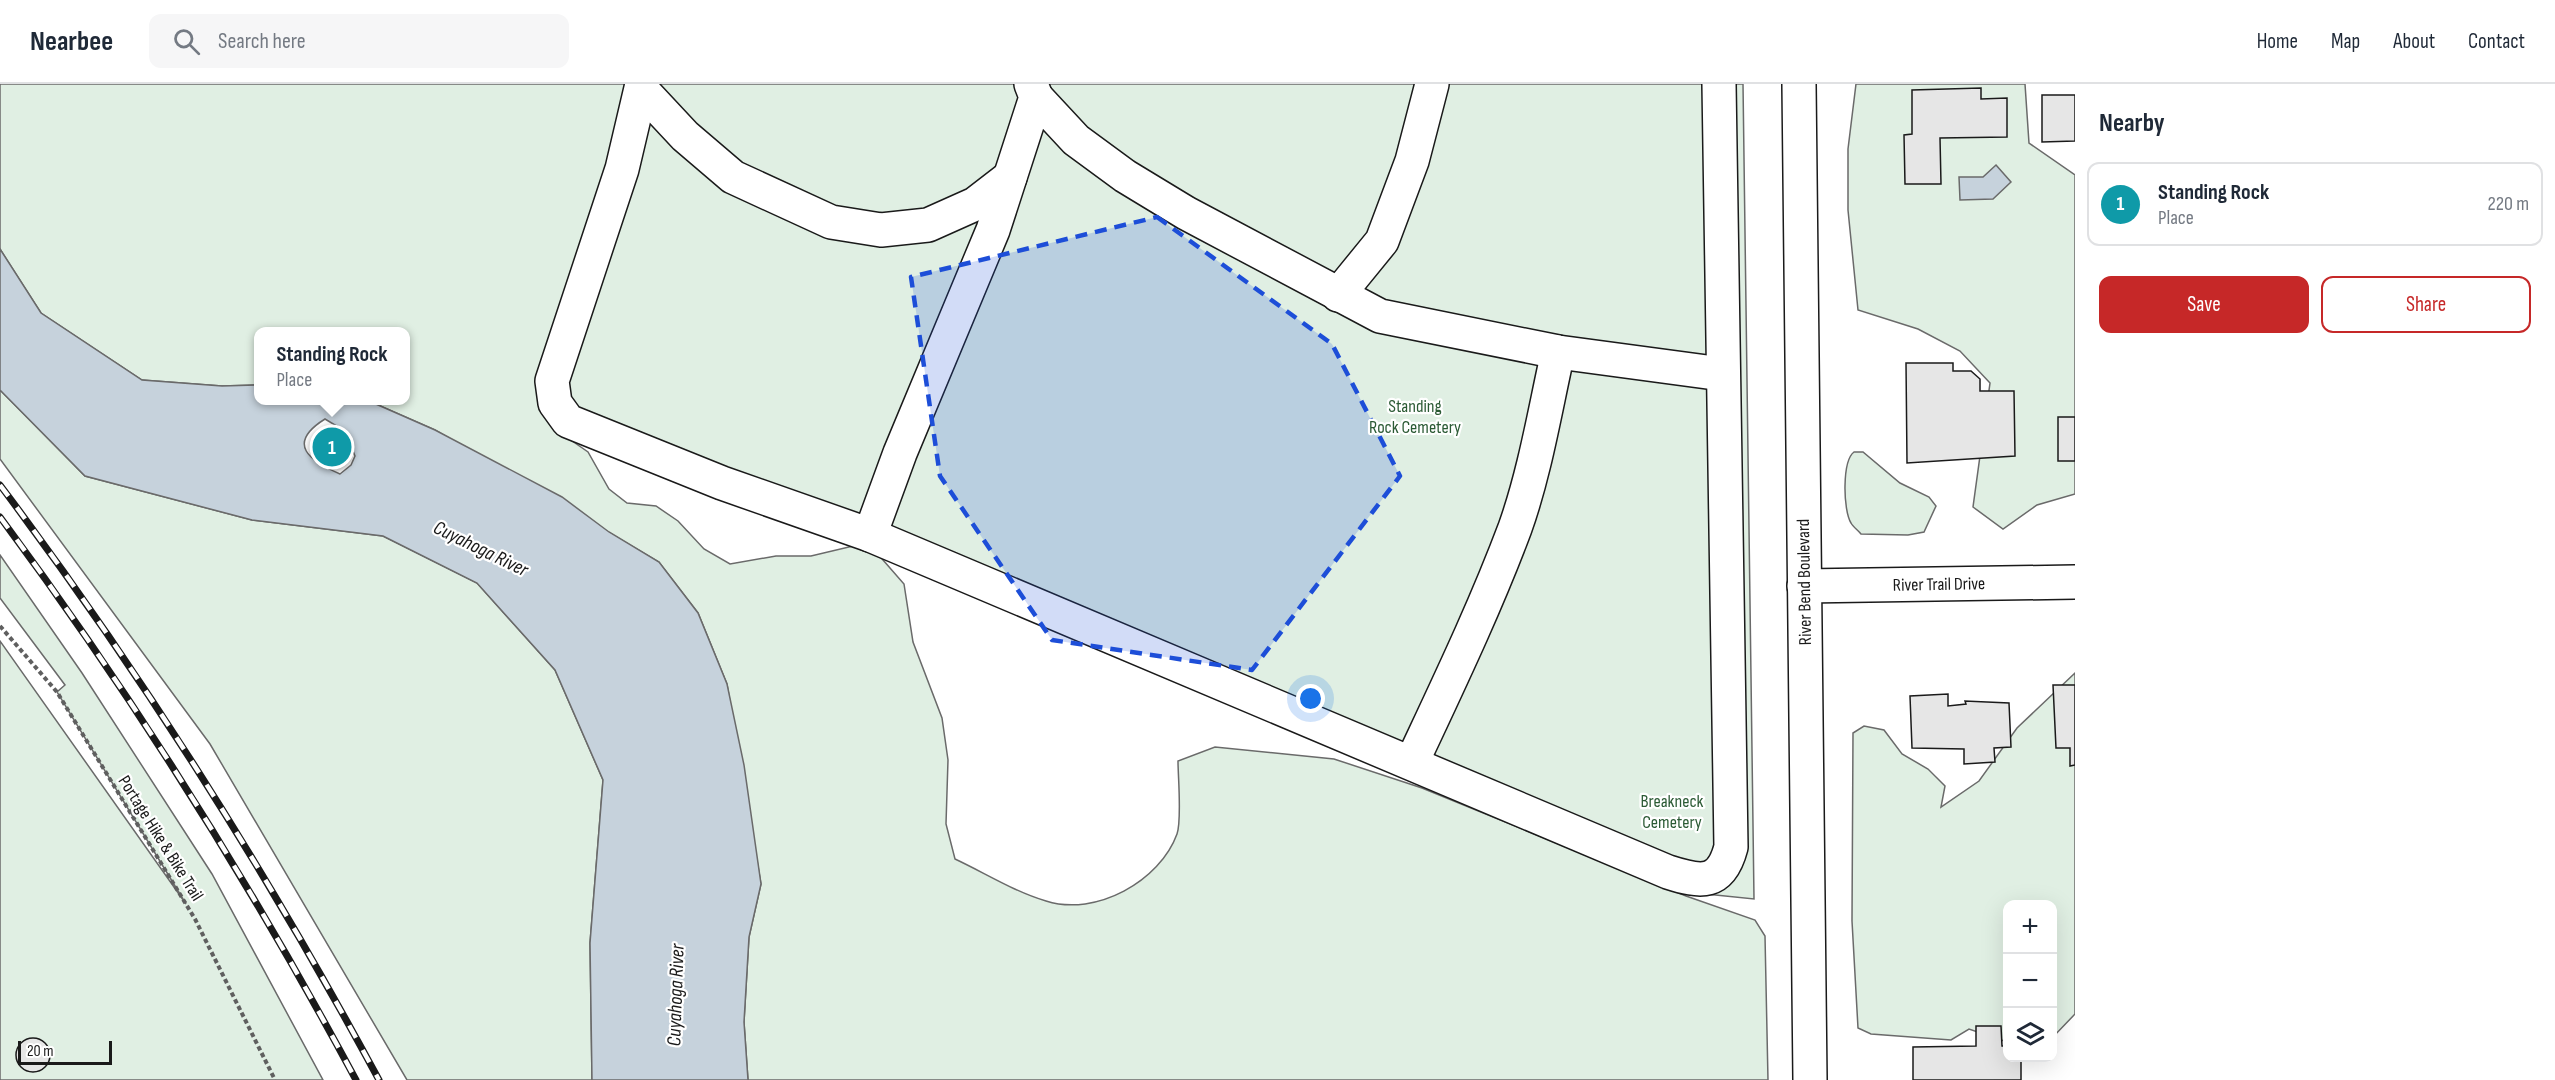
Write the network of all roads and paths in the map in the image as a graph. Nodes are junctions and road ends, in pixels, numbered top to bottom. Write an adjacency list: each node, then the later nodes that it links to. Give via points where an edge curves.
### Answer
1 (1432, 84): 7 (street, via 1412,161 1382,241)
2 (1719, 84): 9 (street)
3 (1798, 84): 12 (street, River Bend Boulevard)
4 (642, 87): 6 (street, via 685,136 733,177 831,222 881,230 928,225 975,204); 10 (street, via 622,169 552,381 555,403 568,420 722,483)
5 (1034, 90): 6 (street); 7 (street, via 1076,140 1125,176)
6 (1010, 177): 10 (street, via 993,230)
7 (1338, 295): 8 (street, via 1380,316)
8 (1558, 352): 9 (street); 14 (street, via 1515,527)
9 (1722, 374): 14 (street, via 1731,846 1719,874 1706,880 1668,872)
10 (870, 535): 14 (street)
11 (2075, 582): 12 (street, River Trail Drive)
12 (1804, 586): 16 (street, River Bend Boulevard)
13 (0, 626): 15 (path, Portage Hike & Bike Trail, via 57,692 195,919)
14 (1412, 762)
15 (275, 1080)
16 (1810, 1080)

